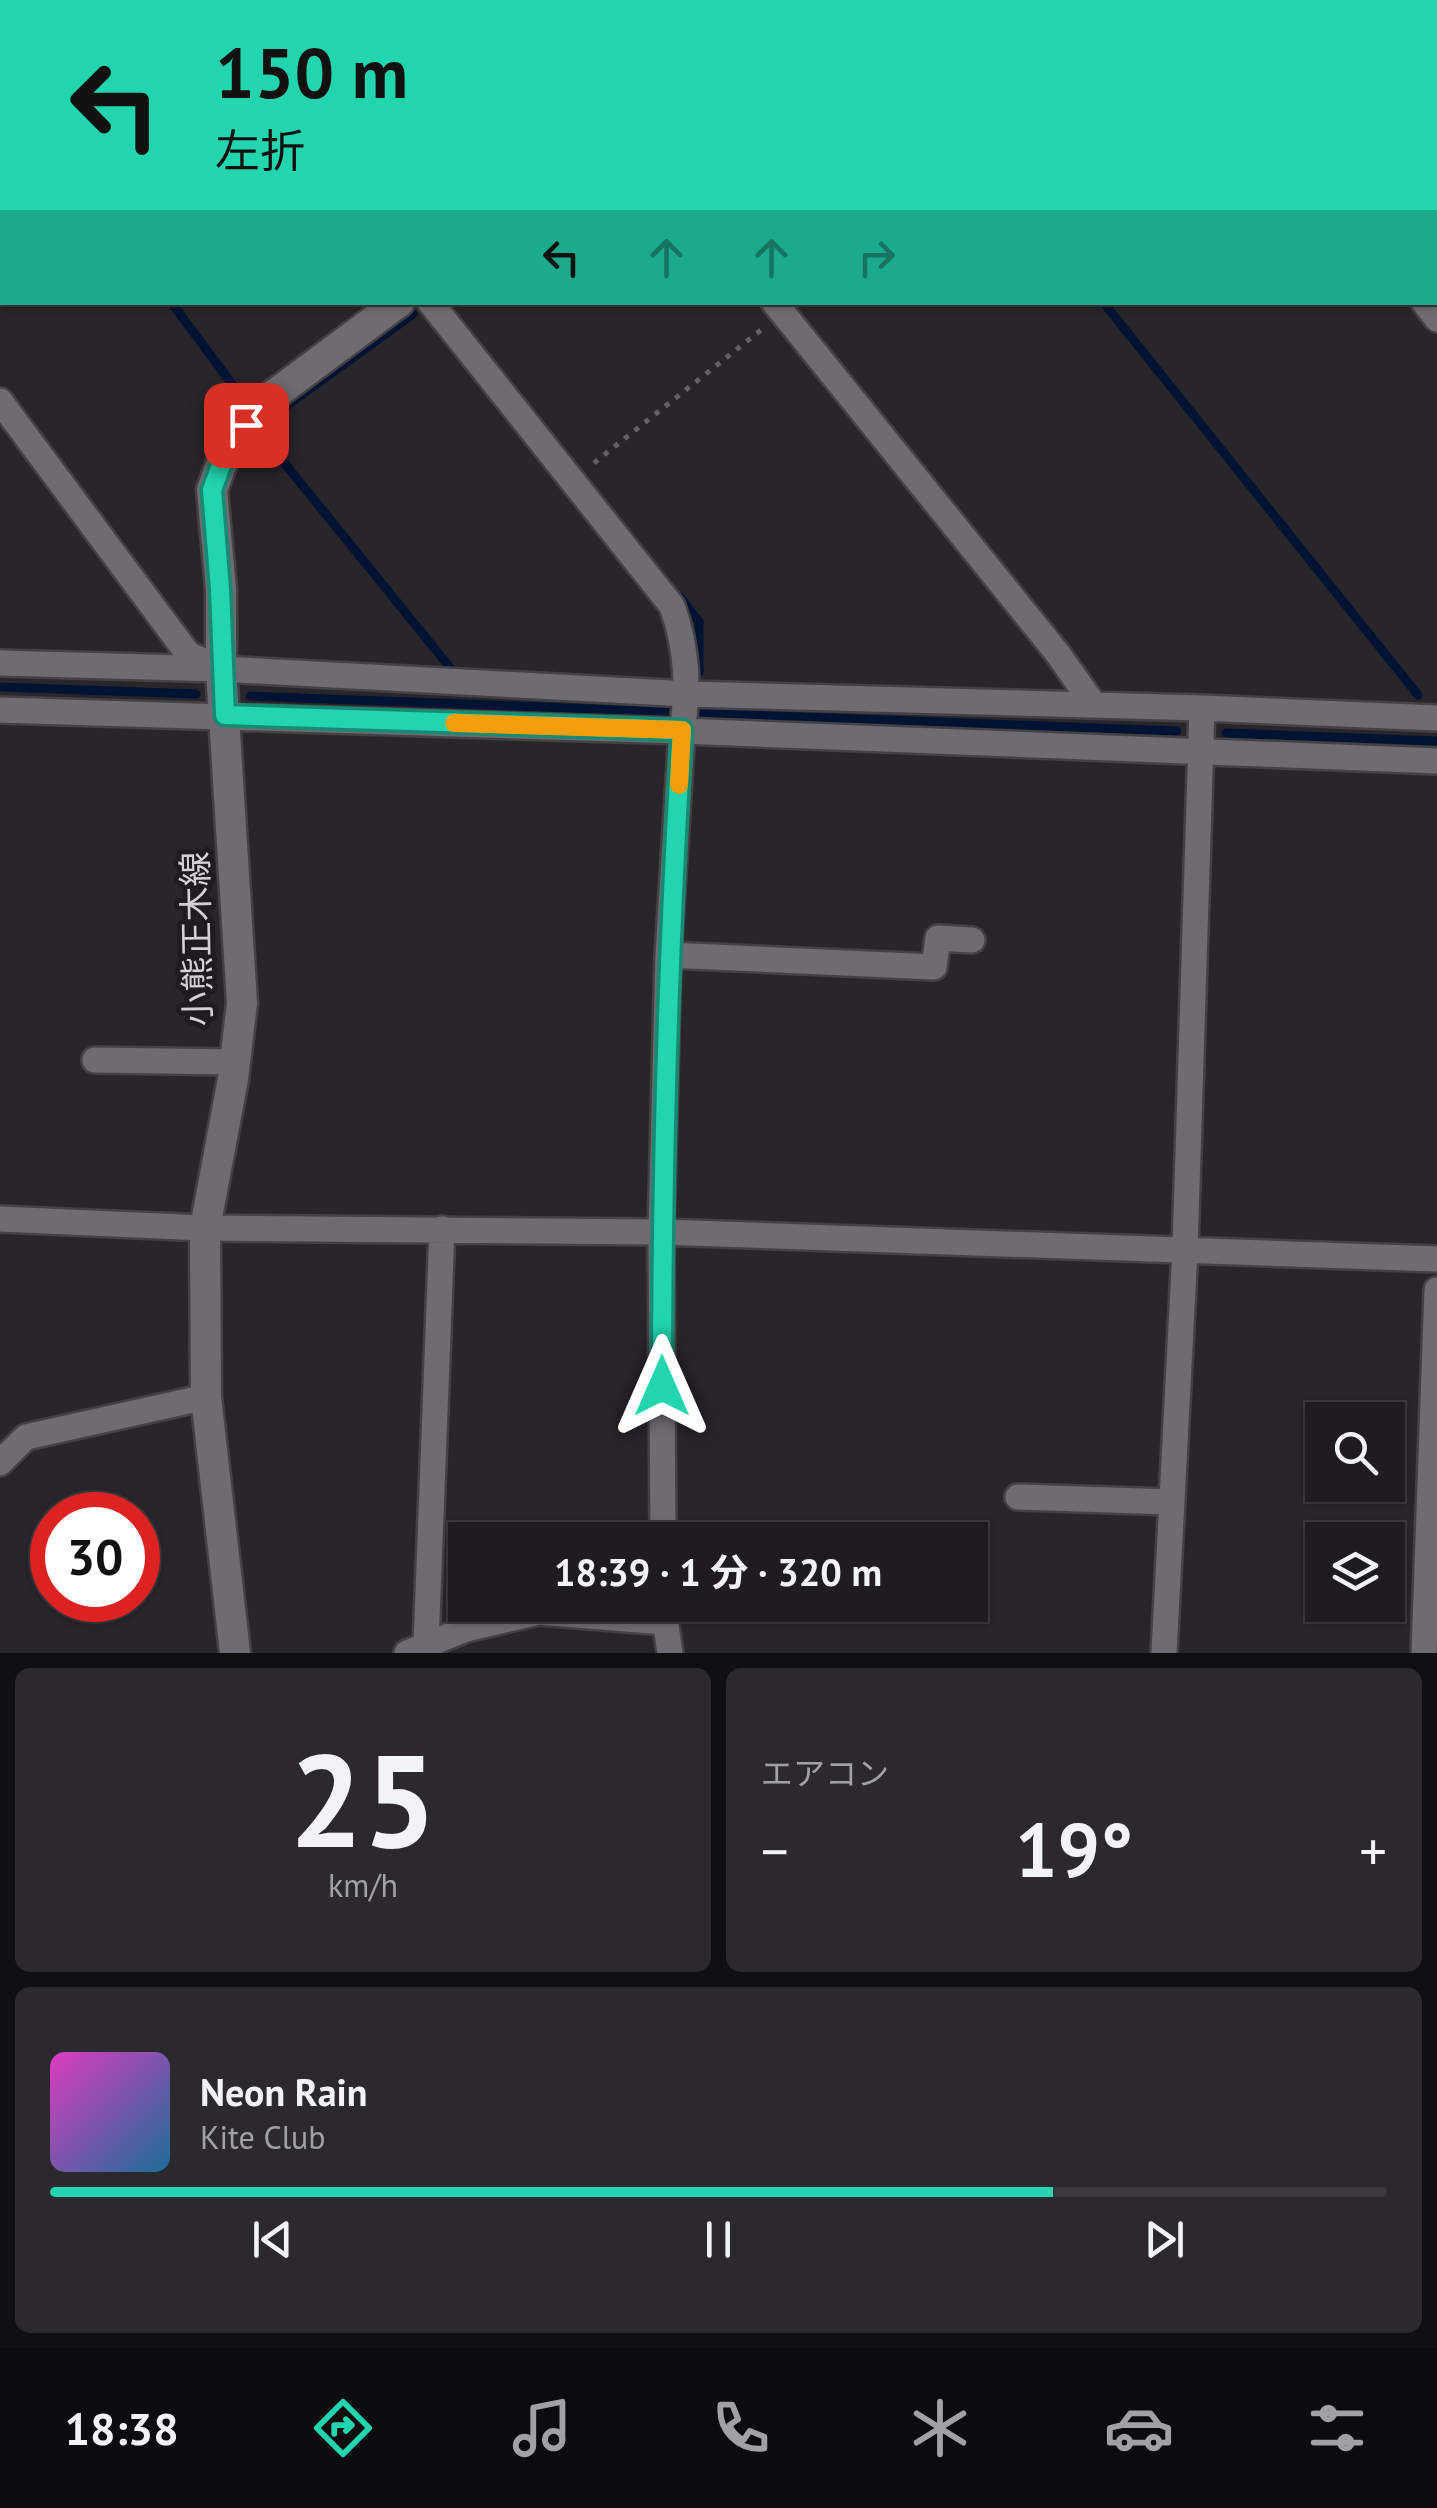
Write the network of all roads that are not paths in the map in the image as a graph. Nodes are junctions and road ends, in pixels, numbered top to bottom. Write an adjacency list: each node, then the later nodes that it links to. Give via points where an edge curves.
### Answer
1 (395, 305): 6 (main road, 小熊正木線, via 263,403 228,446 212,490)
2 (432, 305): 7 (street, via 672,606 684,641)
3 (778, 308): 8 (street)
4 (0, 401): 6 (street, via 188,654)
5 (0, 663): 6 (street)
6 (221, 669): 7 (street); 11 (main road, 小熊正木線)
7 (688, 694): 8 (street); 13 (street)
8 (1094, 705): 9 (street)
9 (1202, 708): 12 (street); 14 (street)
10 (0, 710): 11 (street)
11 (225, 715): 13 (street); 19 (main road, 小熊正木線, via 242,1002)
12 (1437, 718)
13 (682, 730): 14 (street); 17 (street)
14 (1200, 754): 15 (street); 24 (street)
15 (1437, 762)
16 (972, 940): 17 (street, via 938,938 934,967)
17 (668, 954): 23 (street)
18 (95, 1060): 19 (street)
19 (235, 1062): 21 (main road, 小熊正木線)
20 (0, 1219): 21 (street)
21 (204, 1228): 22 (street); 27 (main road, 小熊正木線)
22 (442, 1229): 23 (street); 35 (street)
23 (661, 1232): 24 (street); 32 (street)
24 (1184, 1250): 25 (street); 31 (street)
25 (1437, 1258)
26 (1437, 1290): 28 (street)
27 (206, 1397): 29 (street, via 26,1437); 36 (main road, 小熊正木線)
28 (1434, 1454): 39 (street)
29 (0, 1463)
30 (1018, 1497): 31 (street)
31 (1172, 1502): 38 (street)
32 (662, 1522)
33 (496, 1622): 35 (street)
34 (665, 1622): 37 (street)
35 (417, 1649)
36 (235, 1653)
37 (670, 1653)
38 (1164, 1653)
39 (1424, 1653)

